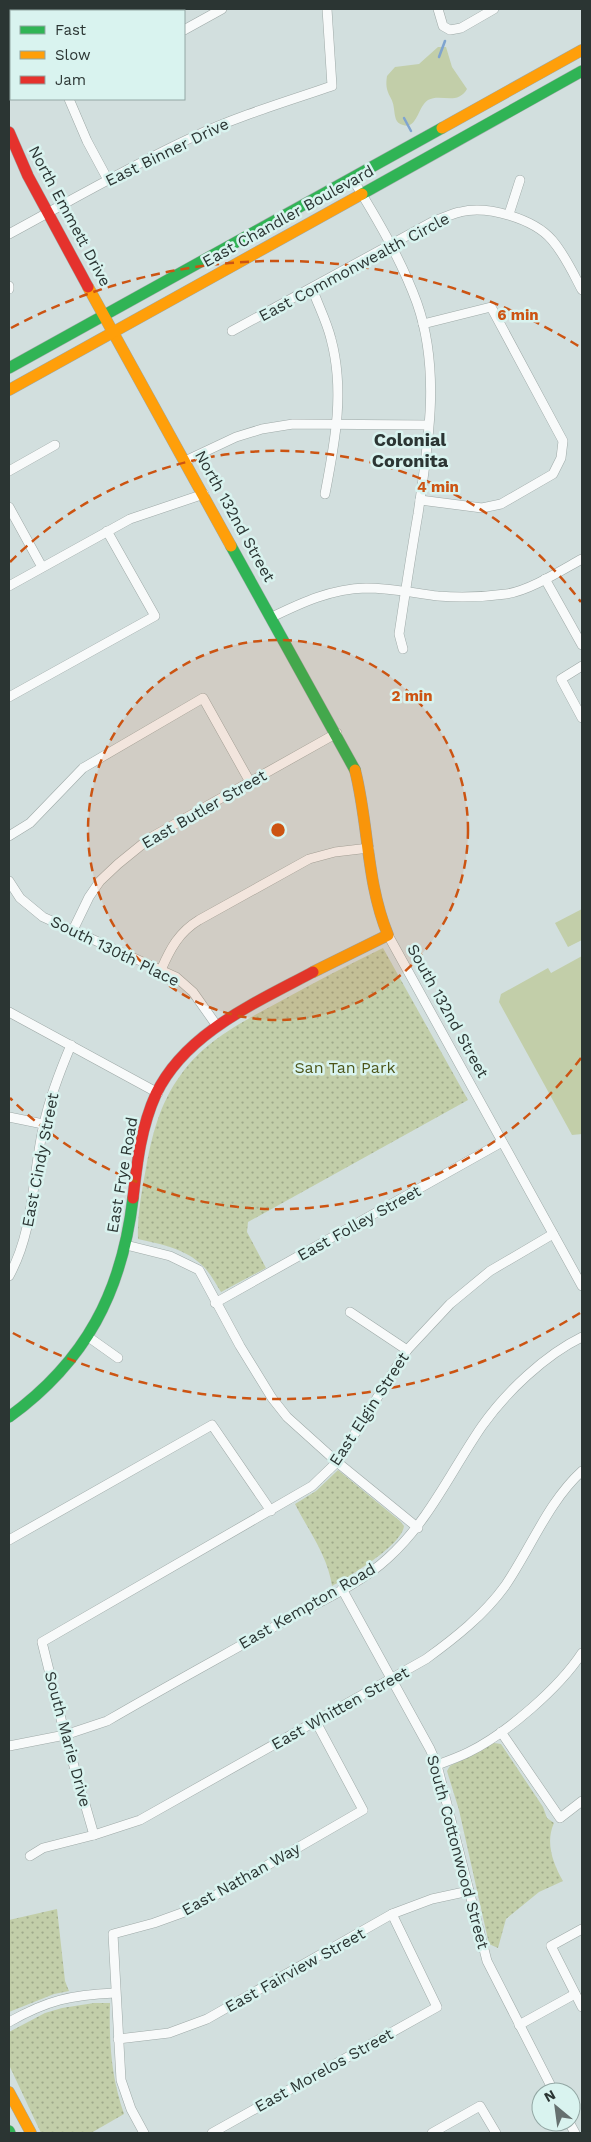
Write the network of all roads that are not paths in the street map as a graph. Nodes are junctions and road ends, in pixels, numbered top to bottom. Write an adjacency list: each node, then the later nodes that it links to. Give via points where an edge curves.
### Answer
1 (222, 9): 5 (street)
2 (327, 9): 11 (street, East Binner Drive, via 332,86 194,136)
3 (438, 9): 4 (street, via 442,26 450,30 460,28)
4 (494, 9)
5 (185, 29)
6 (582, 50): 10 (street, East Chandler Boulevard)
7 (582, 71): 13 (street, East Chandler Boulevard)
8 (69, 100): 11 (street)
9 (9, 132): 14 (street, North Emmett Drive)
10 (352, 178): 13 (street); 20 (street, East Chandler Boulevard)
11 (108, 180): 14 (street, East Binner Drive)
12 (520, 180): 15 (street)
13 (362, 194): 17 (street); 23 (street, East Chandler Boulevard)
14 (47, 213): 16 (street, East Binner Drive); 20 (street, North Emmett Drive)
15 (509, 214): 17 (street, East Commonwealth Circle, via 461,211 434,221); 19 (street, East Commonwealth Circle, via 551,239)
16 (9, 234)
17 (390, 245): 18 (street, East Commonwealth Circle); 21 (street, via 417,303)
18 (312, 288): 22 (street, East Commonwealth Circle); 26 (street, via 331,339 339,398)
19 (582, 290)
20 (104, 315): 23 (street, North 132nd Street); 24 (street, East Chandler Boulevard)
21 (422, 324): 27 (street, via 432,394); 33 (street, via 491,307 563,441 561,458 554,474 501,504 482,508)
22 (232, 331)
23 (113, 332): 25 (street, East Chandler Boulevard); 29 (street, North 132nd Street)
24 (9, 368)
25 (9, 390)
26 (337, 426): 27 (street); 29 (street, via 293,424 262,429 236,437); 32 (street)
27 (428, 426): 33 (street)
28 (55, 446): 30 (street)
29 (185, 461): 31 (street, North 132nd Street)
30 (9, 472)
31 (204, 494): 35 (street, via 130,519); 41 (street, North 132nd Street)
32 (325, 494)
33 (420, 500): 40 (street)
34 (9, 507): 37 (street)
35 (107, 531): 37 (street); 45 (street, via 155,616)
36 (582, 559): 38 (street)
37 (42, 567): 39 (street)
38 (545, 579): 40 (street, via 509,594 475,598); 42 (street)
39 (9, 586)
40 (406, 590): 41 (street, via 366,588 334,592); 43 (street, via 399,634)
41 (272, 617): 47 (street, North 132nd Street)
42 (582, 645)
43 (402, 649)
44 (582, 666): 46 (street, via 561,679)
45 (9, 696)
46 (582, 718)
47 (337, 733): 48 (street, East Butler Street); 50 (street, South 132nd Street, via 359,781)
48 (250, 782): 49 (street, via 204,698 83,768 30,823); 52 (street, East Butler Street, via 150,838 123,858 100,881)
49 (9, 836)
50 (369, 848): 53 (street, South 132nd Street, via 374,894); 54 (street, via 309,859 188,926)
51 (9, 881): 52 (street, South 130th Place, via 30,907 43,917)
52 (72, 930): 54 (street, South 130th Place)
53 (388, 935): 56 (street, East Frye Road, via 298,980); 61 (street, South 132nd Street)
54 (161, 970): 56 (street, South 130th Place, via 176,977 193,992)
55 (9, 1012): 57 (street)
56 (217, 1026): 58 (street, East Frye Road, via 178,1063)
57 (71, 1045): 58 (street); 60 (street, East Cindy Street, via 54,1084)
58 (158, 1093): 63 (street, East Frye Road, via 142,1136)
59 (9, 1117): 60 (street)
60 (44, 1124): 64 (street, East Cindy Street, via 27,1233)
61 (502, 1142): 62 (street, South 132nd Street); 66 (street, East Folley Street)
62 (553, 1234): 65 (street, South 132nd Street); 70 (street, East Elgin Street, via 490,1271 450,1304)
63 (126, 1245): 66 (street, via 170,1256 199,1270); 68 (street, East Frye Road, via 109,1296)
64 (9, 1276)
65 (582, 1286)
66 (216, 1303): 73 (street, via 272,1398)
67 (350, 1312): 70 (street)
68 (87, 1336): 71 (street); 72 (street, East Frye Road, via 47,1386)
69 (582, 1336): 76 (street, East Kempton Road, via 548,1359 502,1400)
70 (407, 1350): 73 (street, East Elgin Street)
71 (118, 1358)
72 (9, 1417)
73 (337, 1462): 75 (street, East Elgin Street, via 312,1486); 76 (street)
74 (582, 1471): 81 (street, East Whitten Street, via 555,1504 505,1586 486,1609 458,1636)
75 (271, 1511): 77 (street, via 212,1425); 79 (street, East Elgin Street)
76 (418, 1528): 78 (street, East Kempton Road, via 387,1559)
77 (9, 1540)
78 (342, 1589): 81 (street, South Cottonwood Street); 84 (street, East Kempton Road, via 107,1721)
79 (42, 1642): 84 (street, South Marie Drive)
80 (582, 1653): 83 (street, via 543,1697)
81 (393, 1679): 82 (street, East Whitten Street); 86 (street, South Cottonwood Street)
82 (316, 1722): 88 (street, East Whitten Street, via 140,1820); 93 (street, East Nathan Way, via 363,1810 190,1910 114,1934)
83 (501, 1732): 86 (street, via 470,1751); 87 (street, via 560,1818)
84 (65, 1735): 85 (street, East Kempton Road); 88 (street, South Marie Drive)
85 (9, 1746)
86 (437, 1765): 90 (street, South Cottonwood Street)
87 (582, 1801)
88 (94, 1835): 89 (street, East Whitten Street, via 43,1848)
89 (30, 1856)
90 (469, 1891): 91 (street, East Fairview Street, via 432,1899); 97 (street, South Cottonwood Street, via 487,1961)
91 (392, 1914): 98 (street, East Fairview Street, via 207,2020 169,2033); 103 (street, East Morelos Street, via 437,2006)
92 (582, 1929): 94 (street, via 551,1946)
93 (116, 1993): 96 (street, via 64,1998 33,2008); 98 (street)
94 (575, 1994): 95 (street); 97 (street)
95 (582, 2007)
96 (9, 2022)
97 (519, 2026): 99 (street, South Cottonwood Street)
98 (118, 2039): 102 (street, via 122,2080 131,2109)
99 (549, 2082)
100 (9, 2092): 101 (street)
101 (32, 2133)
102 (144, 2133)
103 (212, 2133)
104 (432, 2133): 105 (street, via 480,2106)
105 (496, 2133)

